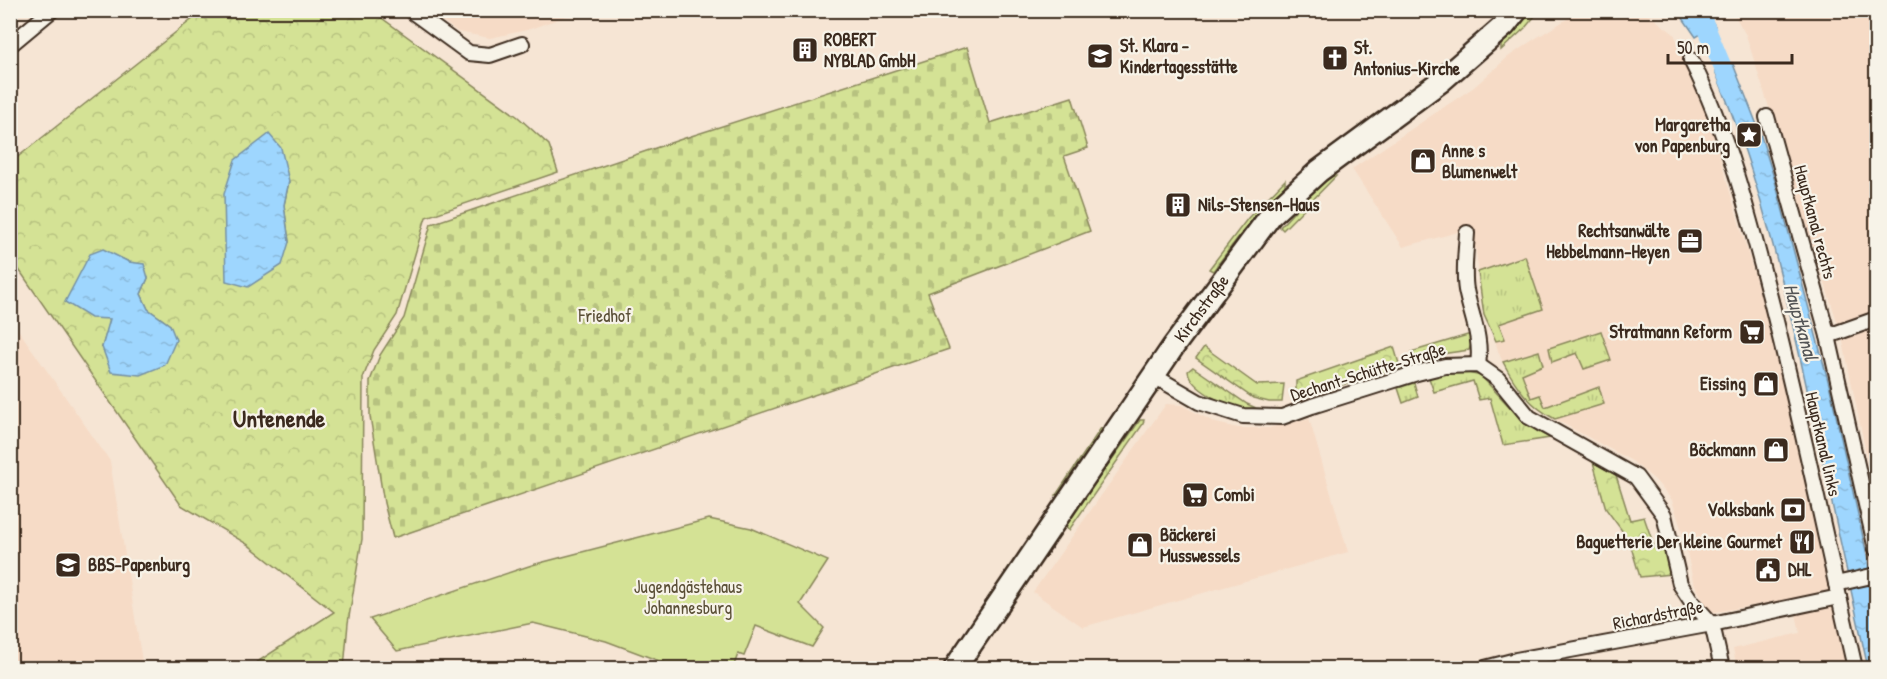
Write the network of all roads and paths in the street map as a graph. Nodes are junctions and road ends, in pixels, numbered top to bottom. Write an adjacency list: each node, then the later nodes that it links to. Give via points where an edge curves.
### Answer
1 (52, 10): 5 (street)
2 (410, 10): 4 (street, via 469,53 490,55)
3 (1517, 10): 12 (main road, Kirchstraße, via 1441,81 1319,171 1271,215)
4 (522, 44)
5 (10, 45)
6 (1691, 60): 15 (street, Hauptkanal links, via 1719,125 1756,243)
7 (1767, 117): 10 (street, Hauptkanal rechts)
8 (1467, 233): 11 (street, via 1466,289 1477,329)
9 (1876, 319): 10 (street)
10 (1828, 336): 13 (street, Hauptkanal rechts)
11 (1478, 365): 12 (street, Dechant-Schütte-Straße, via 1445,366 1417,373 1282,417 1243,416 1198,402); 16 (street, via 1498,379 1529,417 1636,477 1664,515 1680,584)
12 (1154, 376): 17 (main road, Kirchstraße)
13 (1876, 549)
14 (1876, 574): 15 (street, Richardstraße)
15 (1840, 587): 16 (street, Richardstraße); 20 (street, Hauptkanal links)
16 (1712, 624): 18 (street, Richardstraße); 19 (street)
17 (955, 669)
18 (1485, 669)
19 (1722, 669)
20 (1855, 669)

